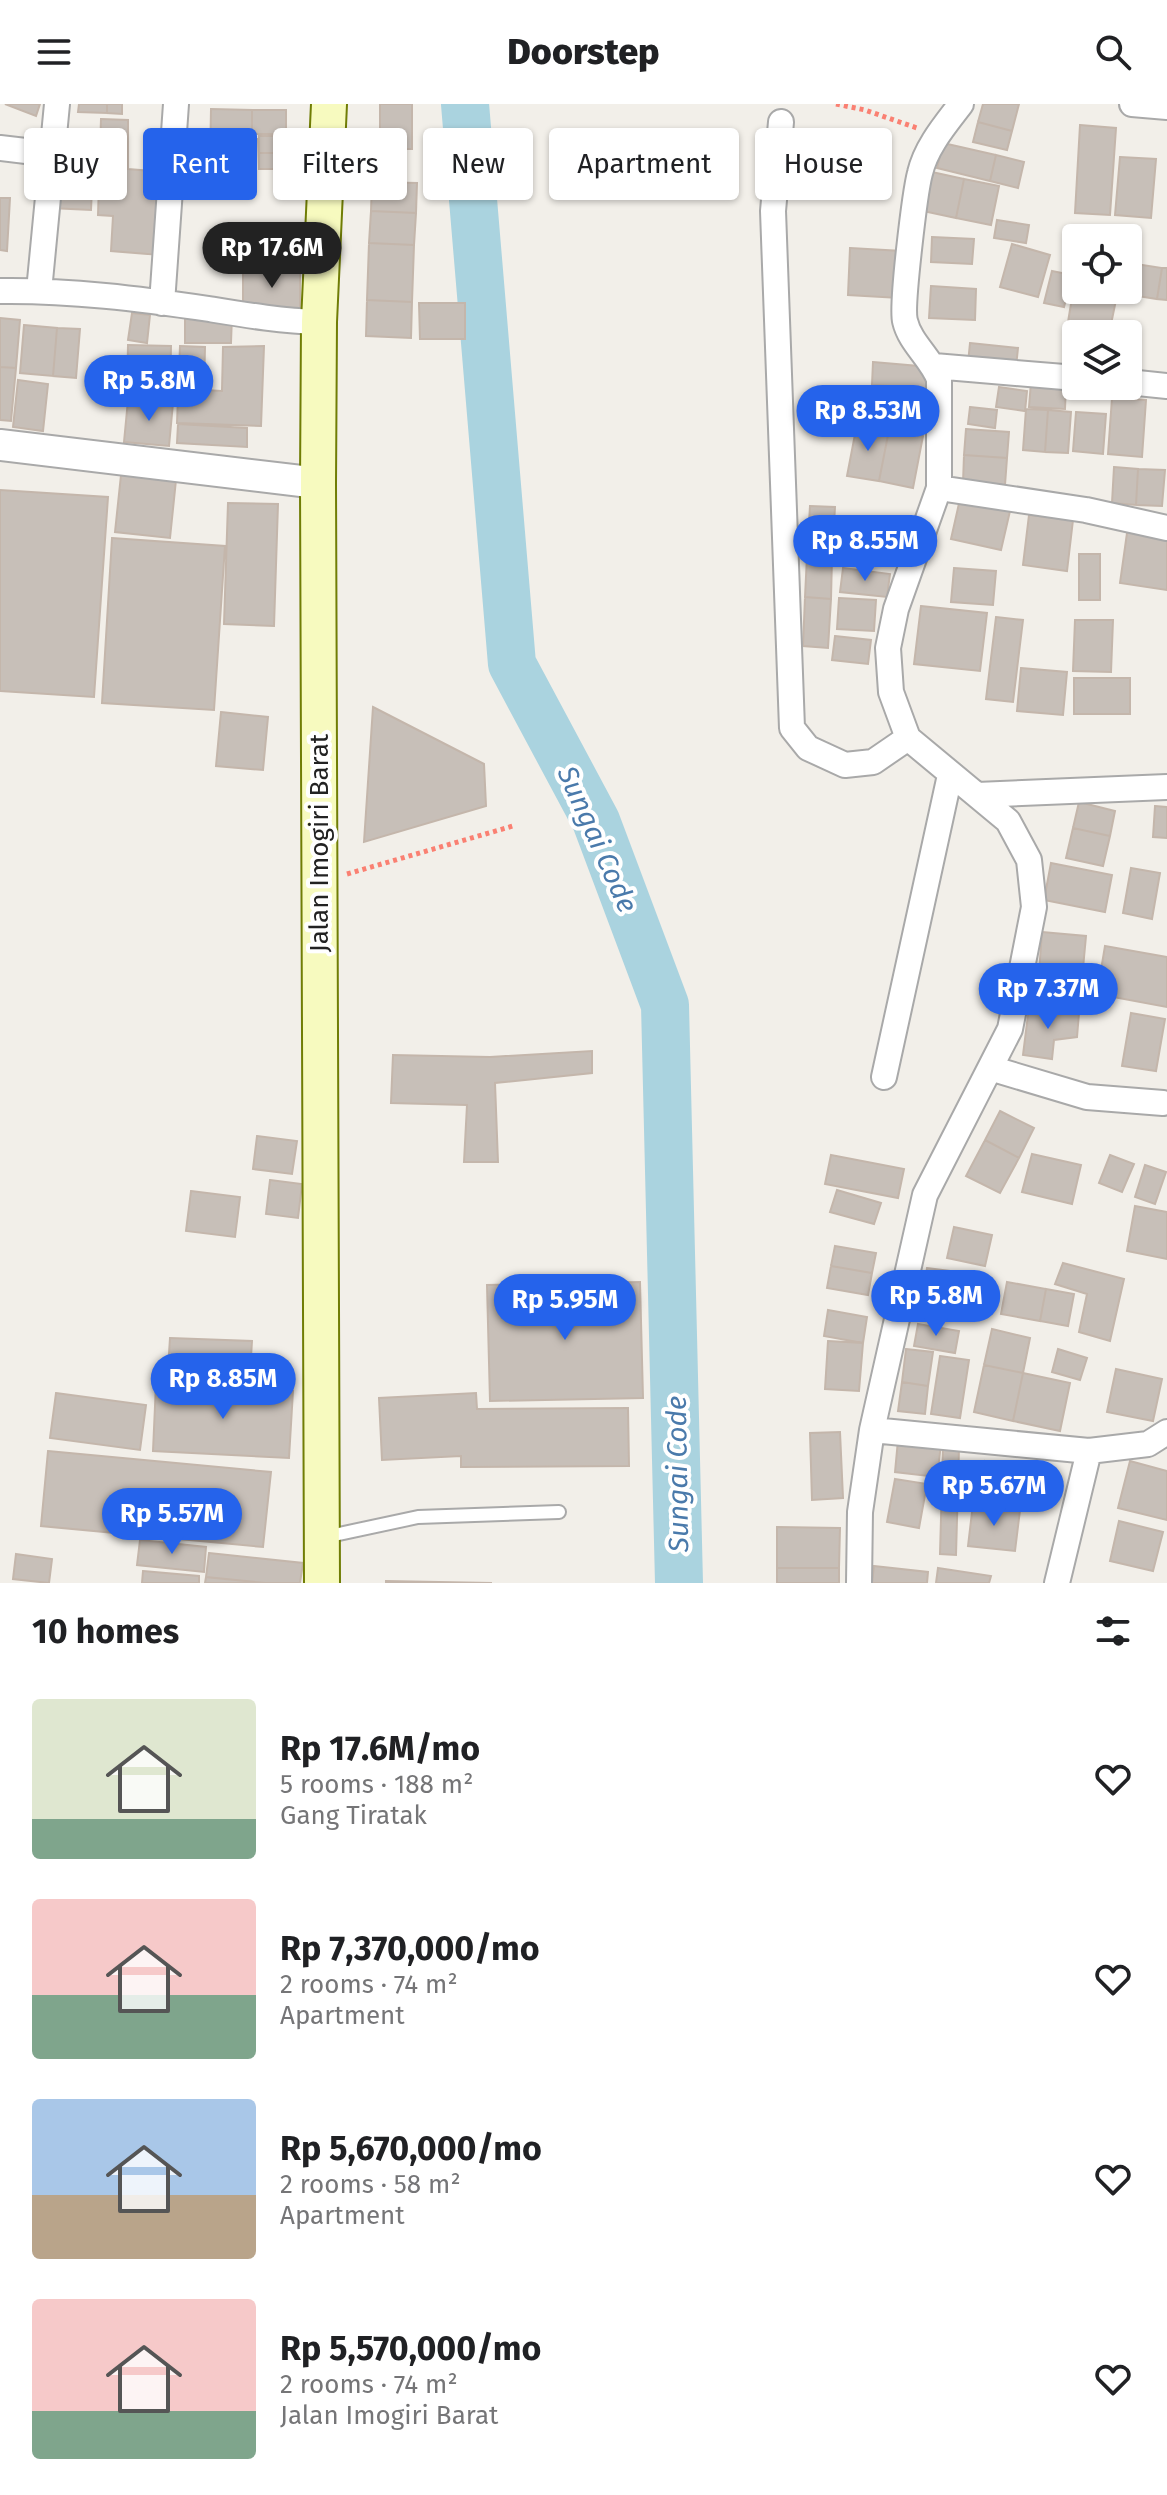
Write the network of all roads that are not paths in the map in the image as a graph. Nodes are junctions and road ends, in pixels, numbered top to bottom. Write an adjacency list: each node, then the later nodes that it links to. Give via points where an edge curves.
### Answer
1 (57, 104): 8 (street)
2 (176, 104): 14 (street)
3 (329, 104): 15 (main road, Jalan Imogiri Barat)
4 (961, 104): 16 (street, via 937,135 920,172 903,315 911,336)
5 (1132, 104): 6 (street)
6 (1167, 107)
7 (781, 122): 24 (street, via 773,211 792,728 808,748 845,765 873,762)
8 (54, 128)
9 (0, 148): 10 (street)
10 (24, 151)
11 (47, 200): 13 (street)
12 (0, 291): 13 (street)
13 (39, 291): 14 (street)
14 (162, 303): 15 (street)
15 (319, 322): 21 (main road, Jalan Imogiri Barat)
16 (934, 366): 17 (street); 22 (street, via 941,389)
17 (1062, 377)
18 (1142, 383): 19 (street)
19 (1167, 386)
20 (0, 445): 21 (street)
21 (318, 483): 35 (main road, Jalan Imogiri Barat)
22 (939, 488): 23 (street); 24 (street, via 896,609 888,648 891,692)
23 (1167, 528)
24 (908, 738): 25 (street)
25 (950, 775): 27 (street); 29 (street)
26 (1167, 787): 27 (street)
27 (977, 795): 28 (street, via 1008,821 1029,860 1034,907 1010,1029)
28 (990, 1068): 30 (street, via 1087,1097); 31 (street, via 925,1195)
29 (884, 1077)
30 (1166, 1098)
31 (872, 1430): 33 (street); 37 (street, via 860,1512)
32 (1167, 1432): 33 (street, via 1148,1444)
33 (1089, 1451): 38 (street)
34 (559, 1512): 35 (lane, via 418,1517)
35 (322, 1538): 36 (main road, Jalan Imogiri Barat)
36 (322, 1583)
37 (859, 1583)
38 (1057, 1583)

